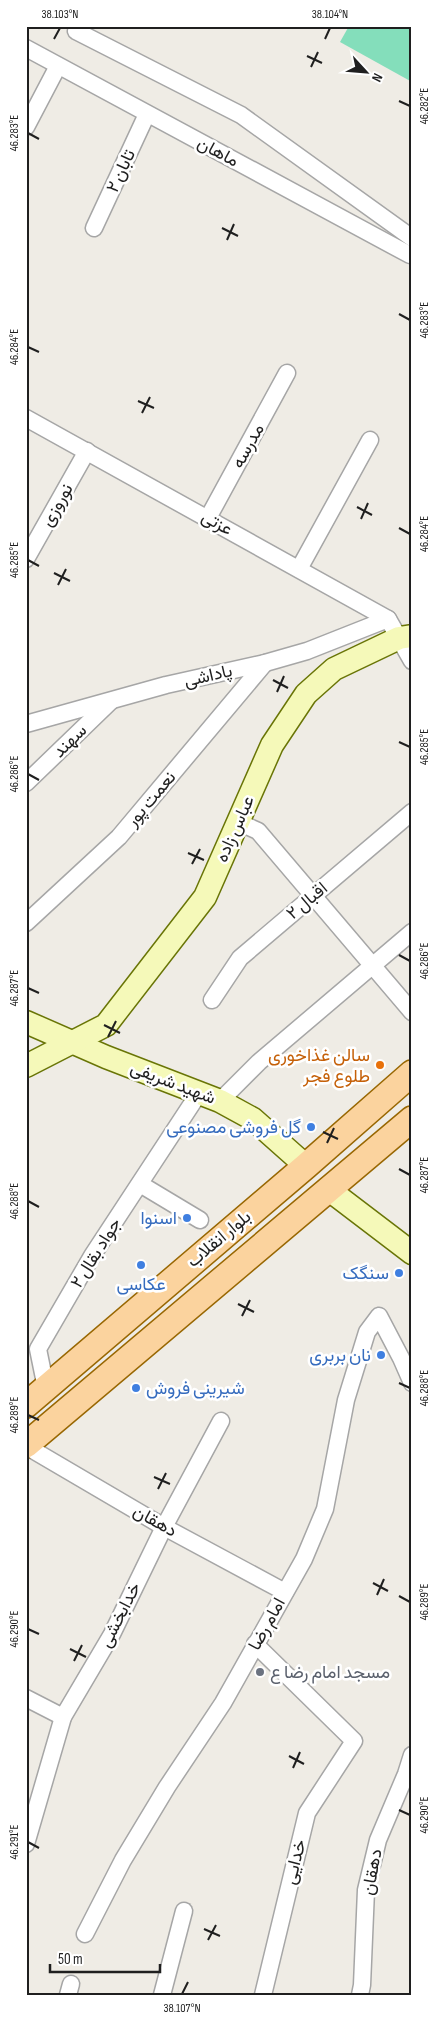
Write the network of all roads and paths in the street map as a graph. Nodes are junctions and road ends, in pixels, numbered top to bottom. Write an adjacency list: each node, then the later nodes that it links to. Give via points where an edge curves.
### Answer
1 (78, 26): 7 (street, via 76,31 241,115)
2 (26, 48): 3 (street, ماهان)
3 (58, 66): 4 (street, ماهان); 5 (street)
4 (147, 114): 6 (street, تابان ۲); 8 (street, ماهان)
5 (26, 127)
6 (94, 228)
7 (412, 238)
8 (410, 255)
9 (287, 373): 13 (street, مدرسه)
10 (26, 418): 12 (street, عزتی)
11 (370, 440): 15 (street)
12 (88, 451): 13 (street, عزتی); 14 (street, نوروزی)
13 (208, 518): 15 (street, عزتی)
14 (26, 559)
15 (299, 569): 16 (street, عزتی)
16 (388, 619): 17 (street); 19 (street, پاداشی, via 307,651)
17 (405, 637): 18 (street); 24 (street, عباس زاده, via 334,669 306,694 272,745)
18 (412, 661)
19 (265, 663): 20 (street, پاداشی); 26 (street, نعمت پور, via 119,837)
20 (113, 700): 21 (street, پاداشی); 22 (street, سهند)
21 (26, 724)
22 (26, 783)
23 (412, 812): 25 (street, اقبال ۲)
24 (238, 822): 25 (street, via 258,831); 32 (street, عباس زاده, via 205,897 106,1024)
25 (313, 896): 28 (street); 29 (street, اقبال ۲, via 240,958)
26 (26, 923)
27 (412, 932): 28 (street, جواد بقال ۲)
28 (372, 966): 30 (street); 35 (street, جواد بقال ۲, via 260,1062)
29 (212, 1000)
30 (412, 1012)
31 (26, 1022): 32 (street, شهید شریفى)
32 (71, 1043): 33 (street, عباس زاده); 35 (street, شهید شریفى)
33 (26, 1066)
34 (412, 1073): 37 (main road, بلوار انقلاب)
35 (210, 1097): 37 (street, شهید شریفى, via 253,1118); 38 (street, جواد بقال ۲)
36 (412, 1119): 39 (main road, بلوار انقلاب)
37 (306, 1166): 39 (main road); 43 (main road, بلوار انقلاب)
38 (140, 1184): 40 (street); 43 (street, جواد بقال ۲, via 92,1256 38,1349)
39 (328, 1189): 41 (street); 46 (main road, بلوار انقلاب)
40 (200, 1220)
41 (412, 1253)
42 (412, 1383): 48 (street, امام رضا, via 379,1316 367,1332 346,1400 325,1509 304,1559)
43 (46, 1388): 44 (main road, بلوار انقلاب)
44 (26, 1405)
45 (221, 1421): 47 (street, خدابخشی)
46 (26, 1446): 47 (street, دهقان)
47 (164, 1527): 48 (street, دهقان); 51 (street, خدابخشی, via 112,1634)
48 (285, 1592): 49 (street, امام رضا)
49 (255, 1644): 55 (street, امام رضا, via 223,1703 128,1852); 57 (street, خدایی, via 354,1741 307,1814)
50 (26, 1698): 51 (street)
51 (62, 1717): 53 (street, خدابخشی)
52 (412, 1755): 58 (street, دهقان, via 378,1840 366,1890)
53 (26, 1844)
54 (184, 1912): 56 (street)
55 (85, 1934)
56 (162, 1995)
57 (262, 1995)
58 (360, 1995)

